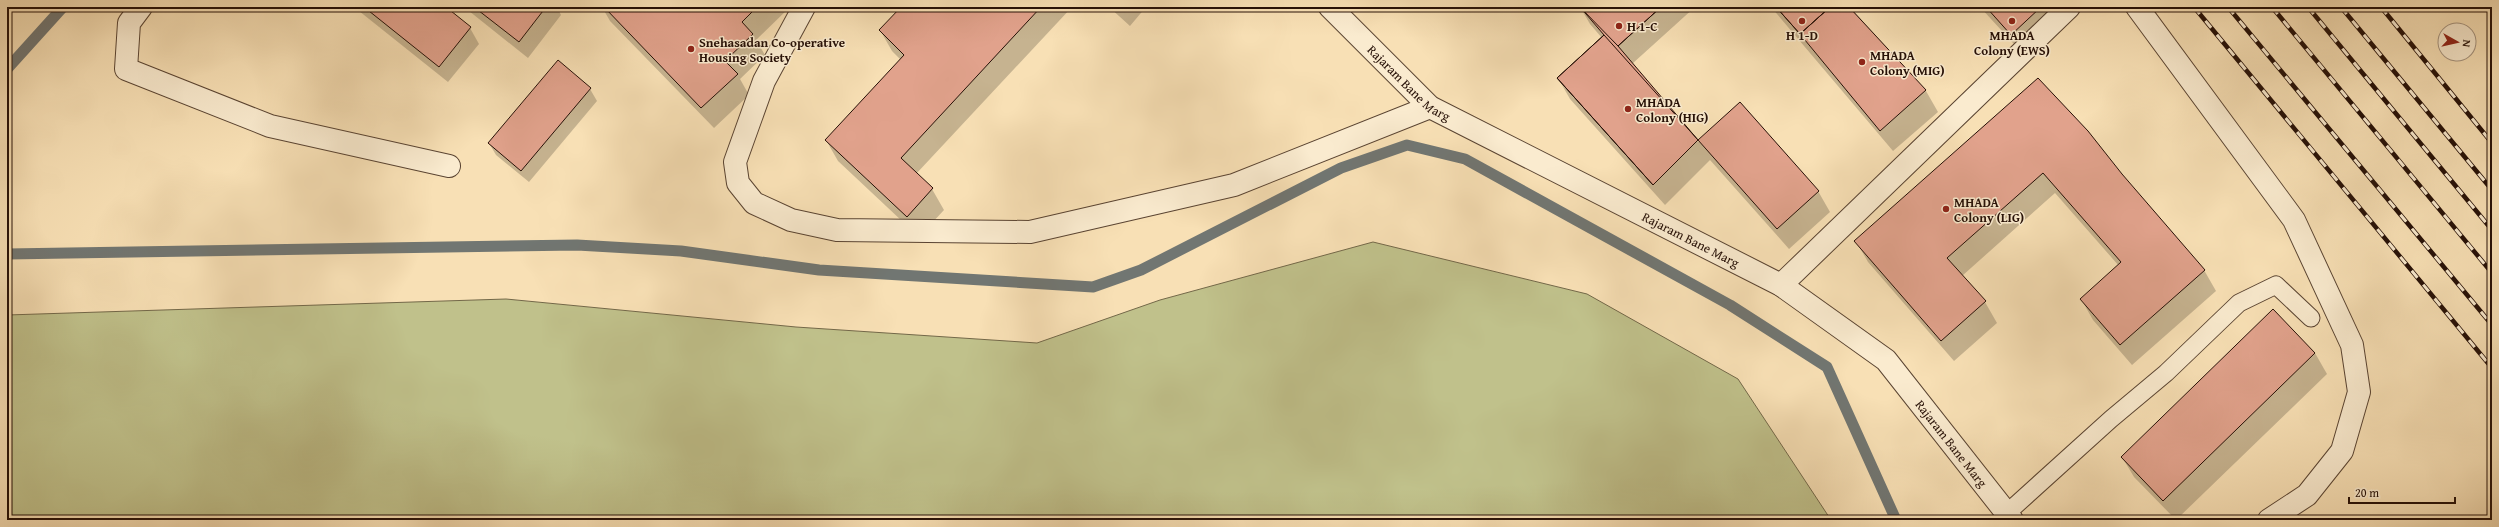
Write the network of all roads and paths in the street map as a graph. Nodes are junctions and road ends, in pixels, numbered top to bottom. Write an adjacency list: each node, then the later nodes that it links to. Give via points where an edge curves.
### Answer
1 (140, 7): 7 (street, via 130,23 126,69 270,126)
2 (804, 7): 6 (street, via 764,81 735,162 738,183 754,202 791,220 837,230 1030,232 1234,185)
3 (1330, 7): 6 (street, Rajaram Bane Marg)
4 (2069, 7): 8 (street)
5 (2137, 7): 11 (street, via 2294,220 2352,346 2359,392 2342,451 2307,494)
6 (1430, 107): 8 (street, Rajaram Bane Marg)
7 (449, 166)
8 (1781, 285): 10 (street, Rajaram Bane Marg, via 1886,360)
9 (2311, 318): 10 (lane, via 2276,285 2239,303 2166,373 2111,419)
10 (2010, 517)
11 (2268, 520)

